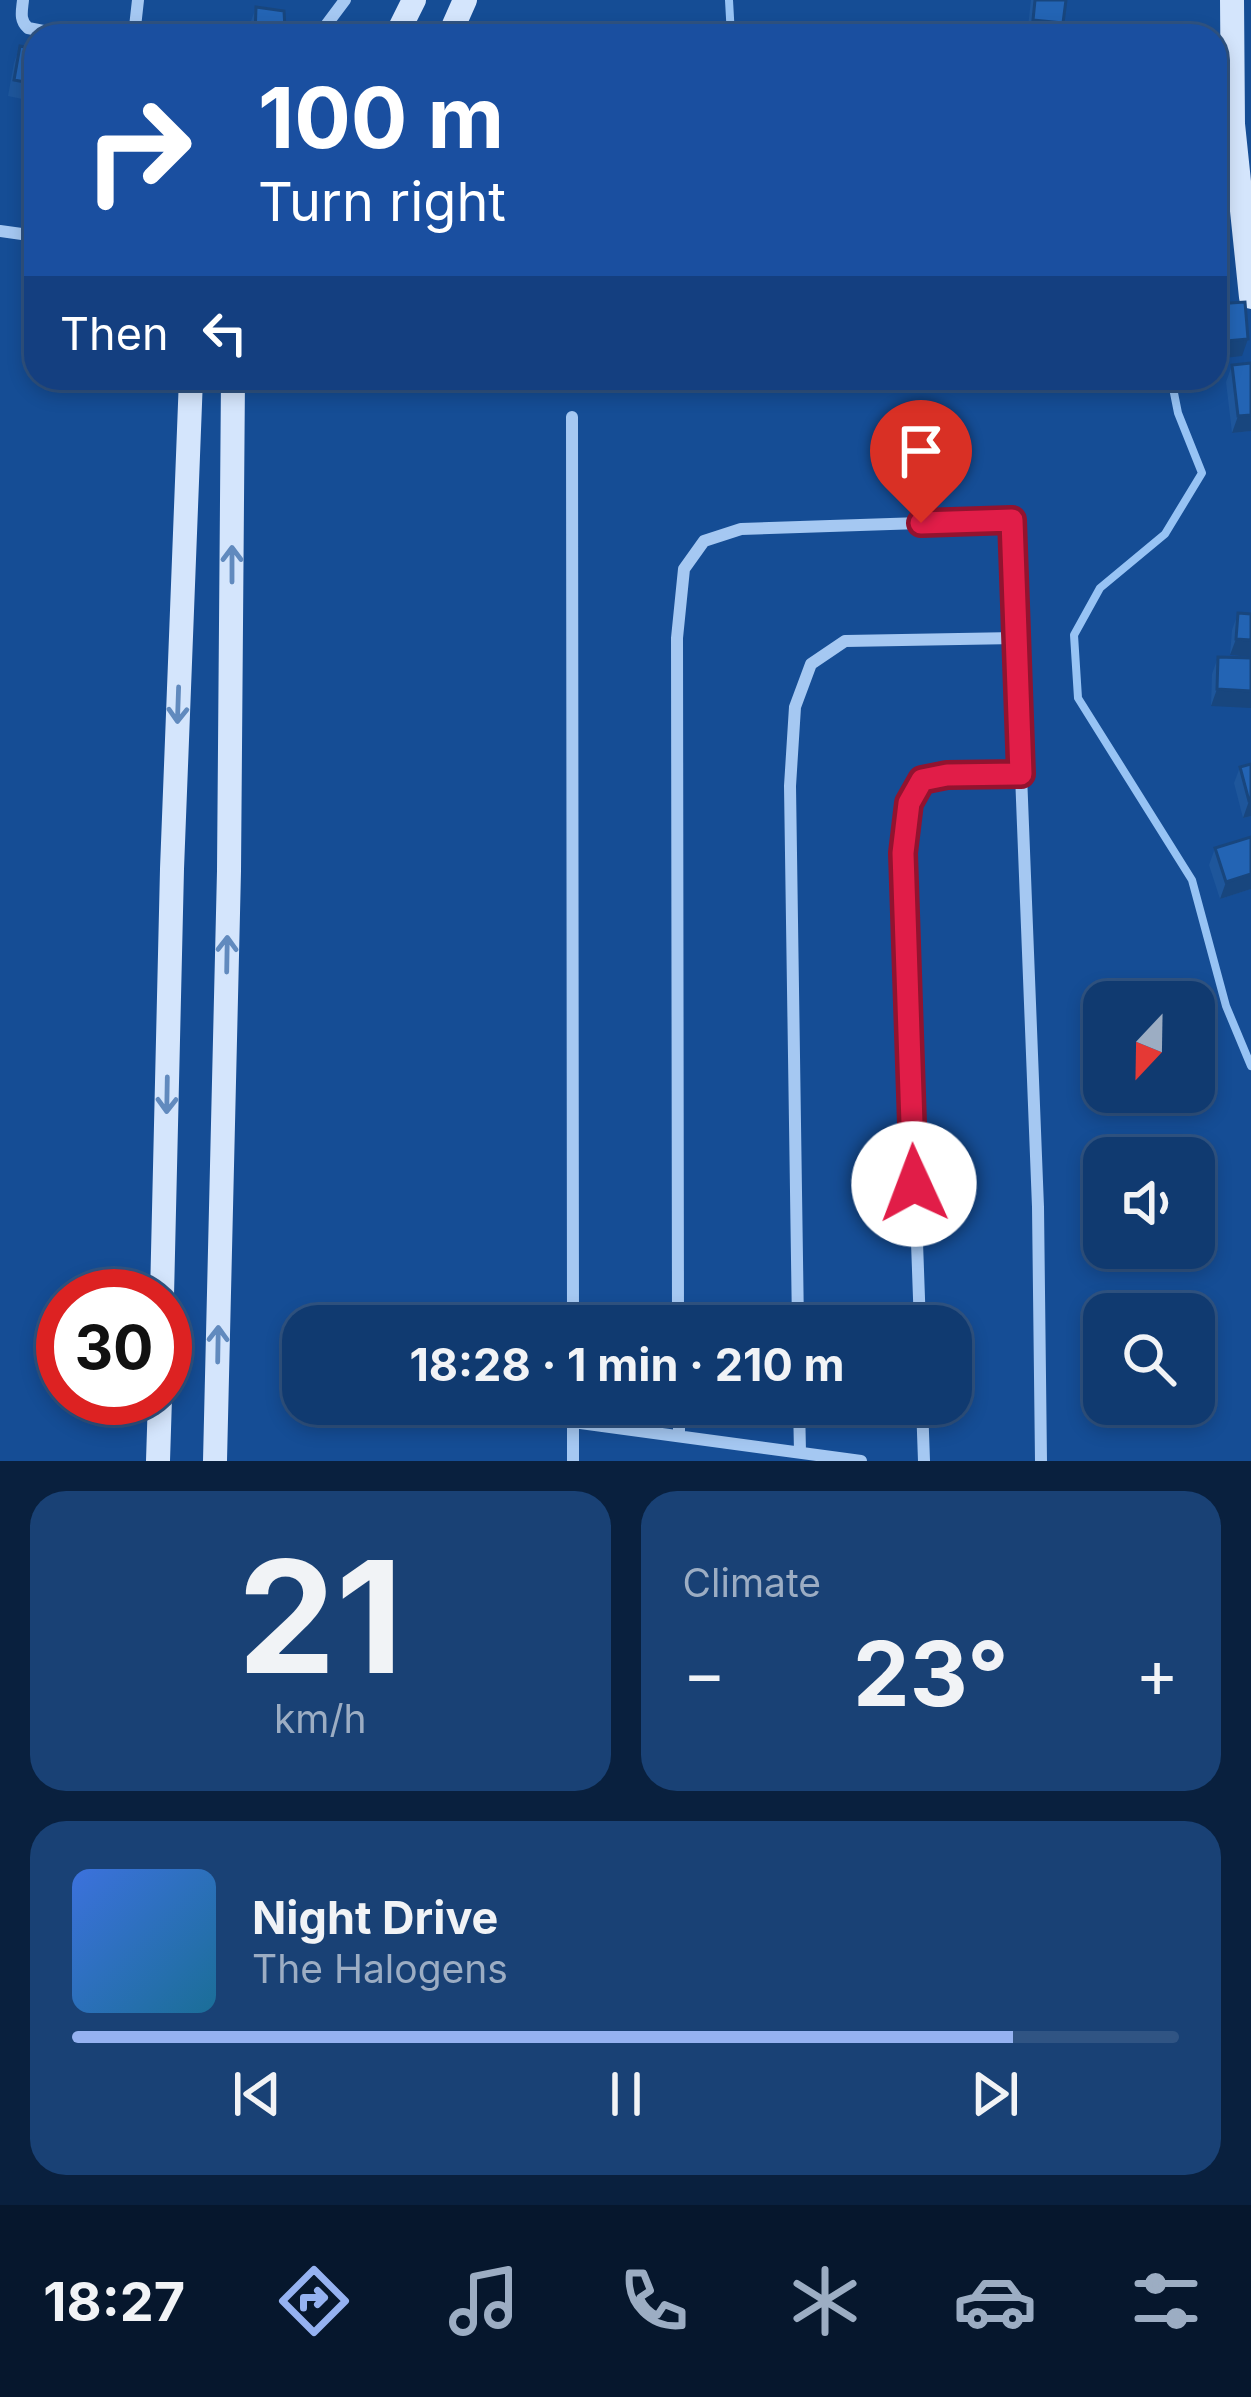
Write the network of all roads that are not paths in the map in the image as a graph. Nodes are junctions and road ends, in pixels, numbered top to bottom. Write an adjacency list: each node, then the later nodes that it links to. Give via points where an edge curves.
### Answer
1 (1232, 0): 2 (street)
2 (1245, 300)
3 (190, 390): 8 (street, one-way to 8)
4 (233, 390): 22 (street, one-way to 4)
5 (572, 417): 9 (street)
6 (1016, 638): 7 (street); 10 (street, via 1012,520 741,530 704,541 684,569 677,638); 11 (street, via 844,641 811,664 794,707)
7 (1021, 774): 12 (street, via 922,780 909,803 903,853); 26 (street)
8 (163, 1269)
9 (573, 1305)
10 (679, 1305)
11 (798, 1305)
12 (919, 1305)
13 (159, 1425): 21 (street)
14 (574, 1425): 23 (street)
15 (602, 1425): 19 (street)
16 (679, 1425): 19 (street)
17 (799, 1425): 20 (street)
18 (923, 1425): 25 (street)
19 (679, 1436): 20 (street)
20 (800, 1453): 24 (street)
21 (158, 1461)
22 (215, 1461)
23 (573, 1461)
24 (861, 1461)
25 (925, 1461)
26 (1040, 1461)

